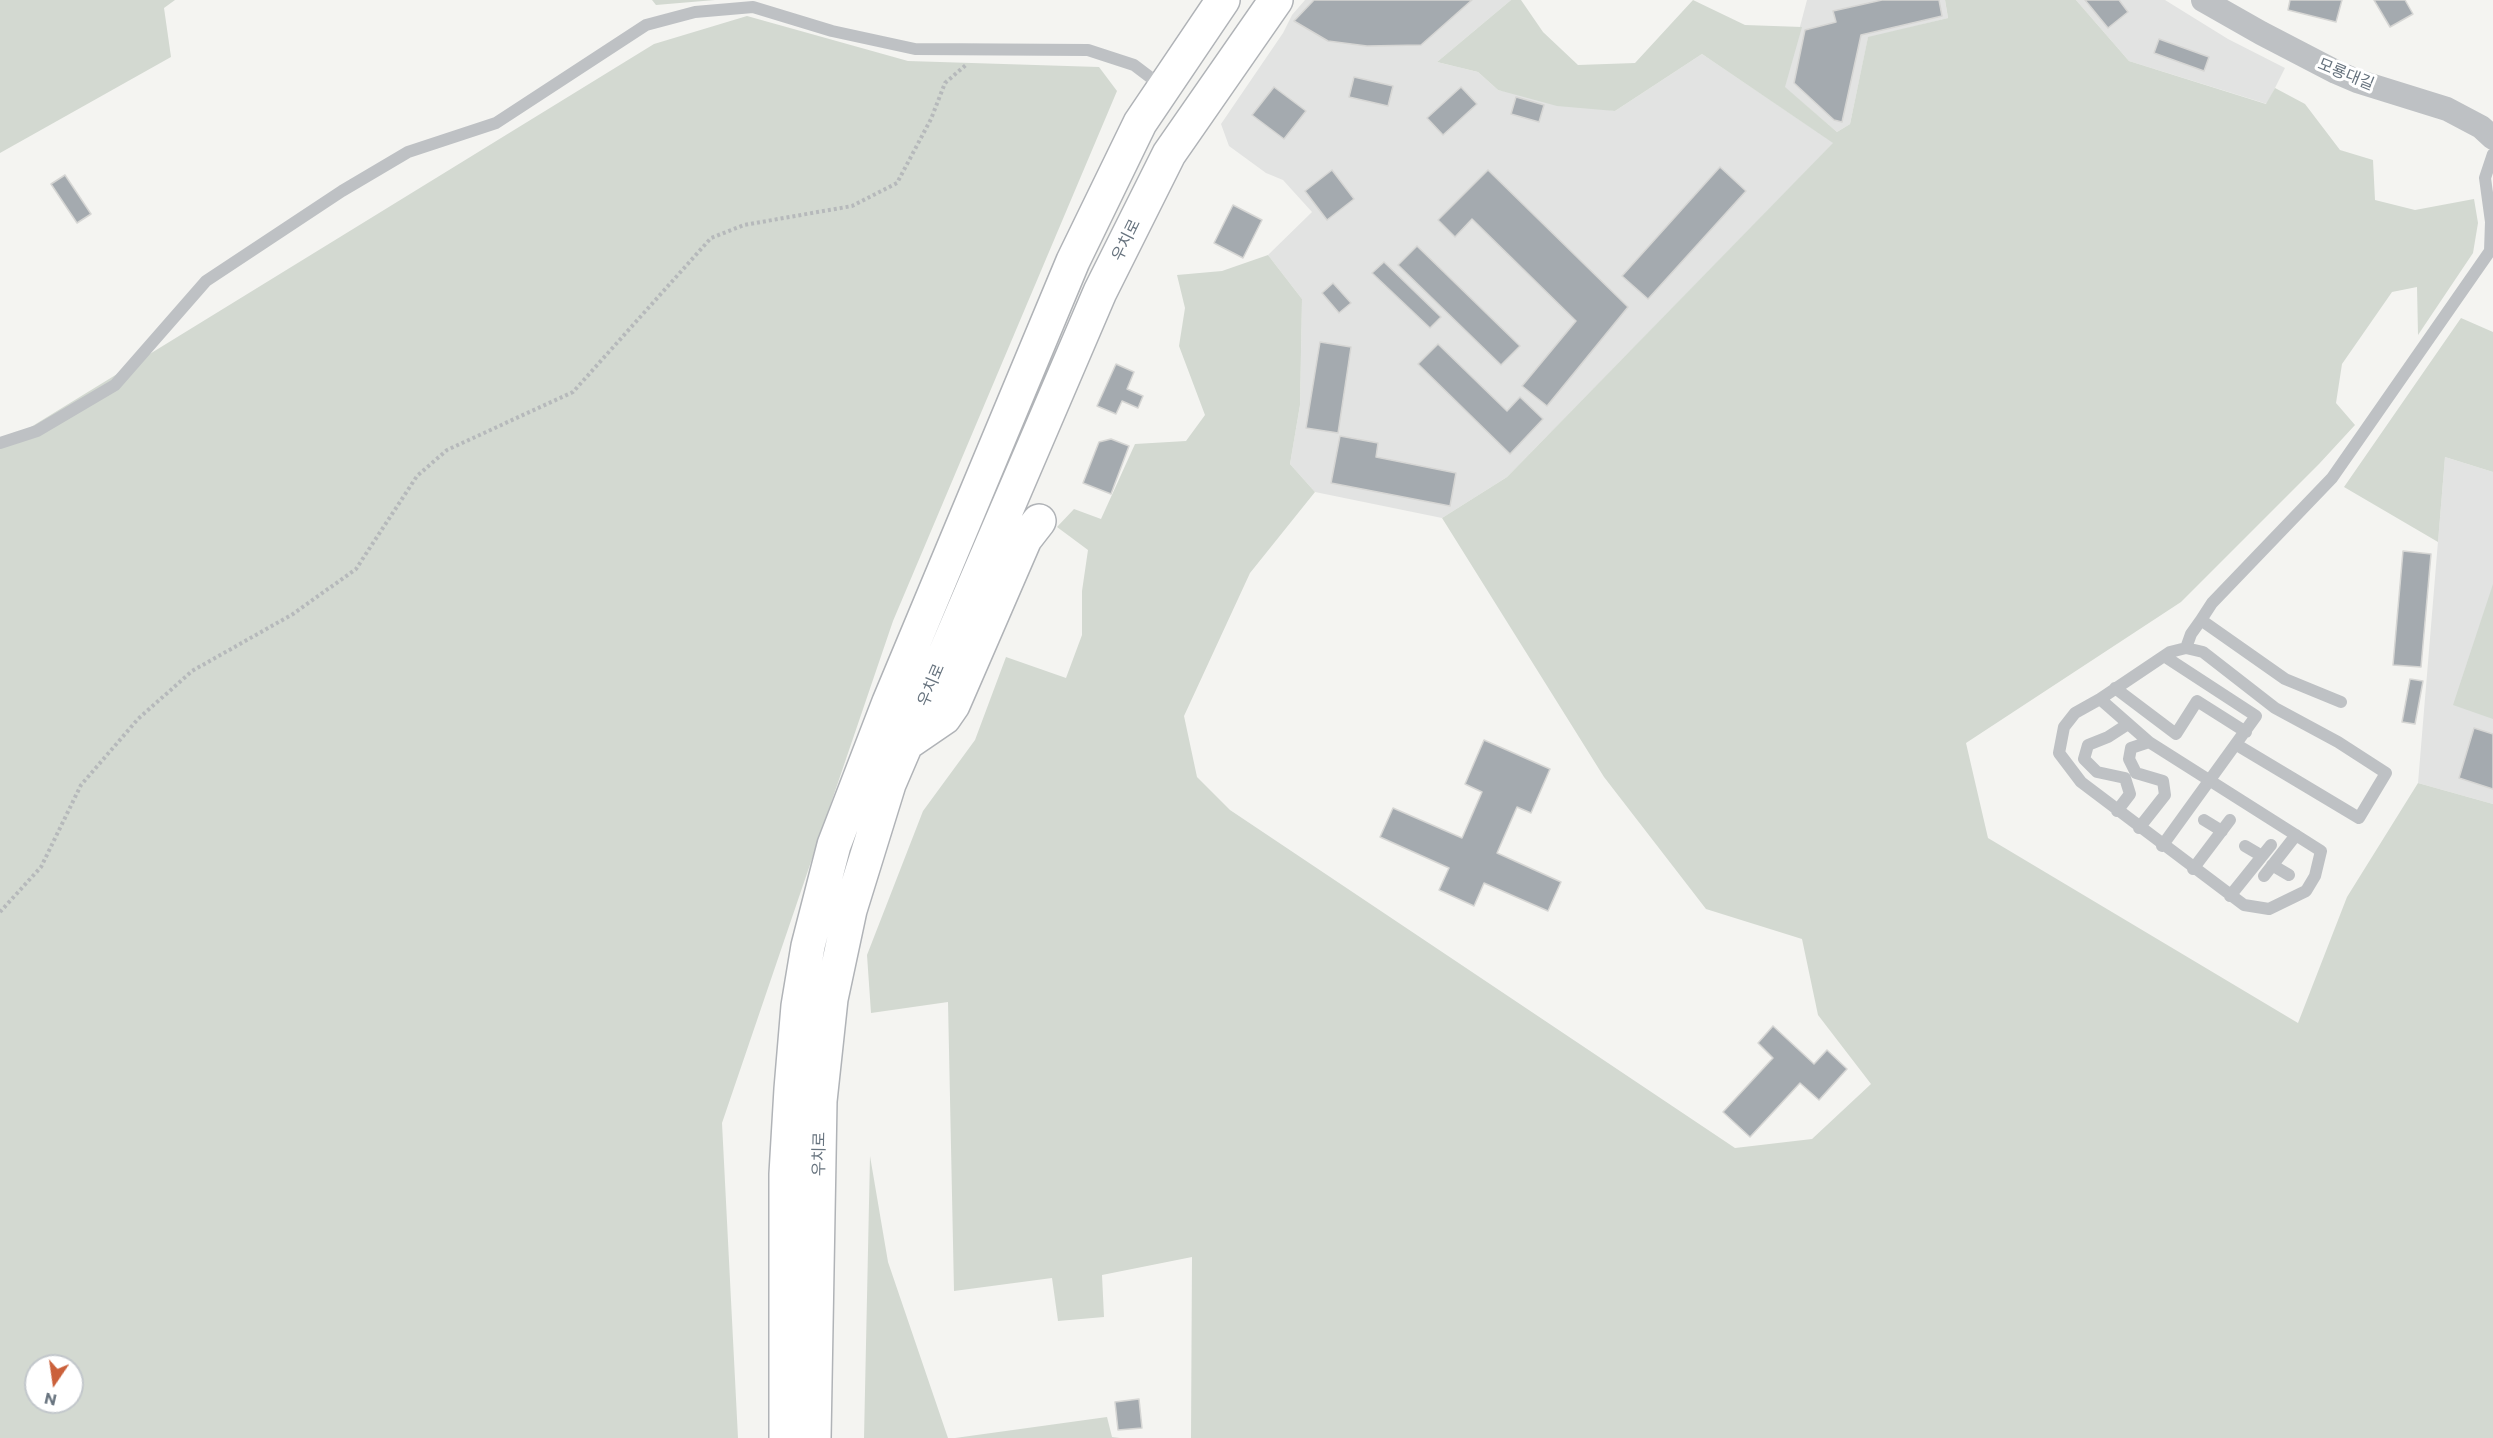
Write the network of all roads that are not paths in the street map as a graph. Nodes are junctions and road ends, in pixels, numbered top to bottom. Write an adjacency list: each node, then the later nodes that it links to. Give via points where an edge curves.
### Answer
1 (1223, 0): 4 (main road, 우치로)
2 (1276, 0): 18 (main road, 우치로, via 1169,154 1116,260)
3 (2203, 0): 5 (street, 모룡대길, via 2328,68 2447,109)
4 (1163, 87): 7 (lane, via 1134,66 1088,50 915,49 832,31 753,7 695,12 646,25 496,123 408,152 342,191 206,281 115,385 37,431); 36 (main road, 우치로, via 1140,123 1072,261 834,844 808,946 791,1089 786,1174)
5 (2493, 138)
6 (2493, 153): 9 (lane, via 2485,178 2490,251 2332,478 2212,603)
7 (0, 443)
8 (1040, 521): 18 (main road, via 1025,539 953,705 944,718)
9 (2201, 620): 10 (lane); 14 (lane, via 2285,679)
10 (2186, 648): 11 (lane); 19 (lane, via 2203,652 2274,708 2386,773 2359,818)
11 (2164, 656): 12 (lane); 16 (lane, via 2256,716)
12 (2115, 688): 13 (lane); 16 (lane, via 2176,734 2197,701)
13 (2100, 699): 15 (lane); 21 (lane, via 2075,713 2064,727 2059,753 2081,782)
14 (2341, 702)
15 (2128, 724): 17 (lane); 21 (lane, via 2088,745 2084,759 2097,772 2125,778 2130,794)
16 (2246, 732): 19 (lane)
17 (2149, 741): 20 (lane); 24 (lane, via 2132,748 2130,759 2136,773 2163,781 2165,795)
18 (906, 744): 37 (main road, 우치로, via 889,784 850,910 831,999 820,1101)
19 (2236, 745): 20 (lane)
20 (2211, 783): 26 (lane); 28 (lane)
21 (2117, 811): 24 (lane)
22 (2204, 820): 25 (lane)
23 (2230, 820): 25 (lane)
24 (2139, 828): 28 (lane)
25 (2222, 831): 32 (lane)
26 (2296, 835): 31 (lane); 35 (lane, via 2321,851 2315,876 2306,891 2269,909 2244,905)
27 (2271, 845): 30 (lane)
28 (2162, 846): 32 (lane)
29 (2246, 846): 30 (lane)
30 (2262, 856): 35 (lane)
31 (2272, 865): 33 (lane); 34 (lane)
32 (2193, 869): 35 (lane)
33 (2289, 875)
34 (2264, 876)
35 (2230, 896)
36 (786, 1438)
37 (814, 1438)

